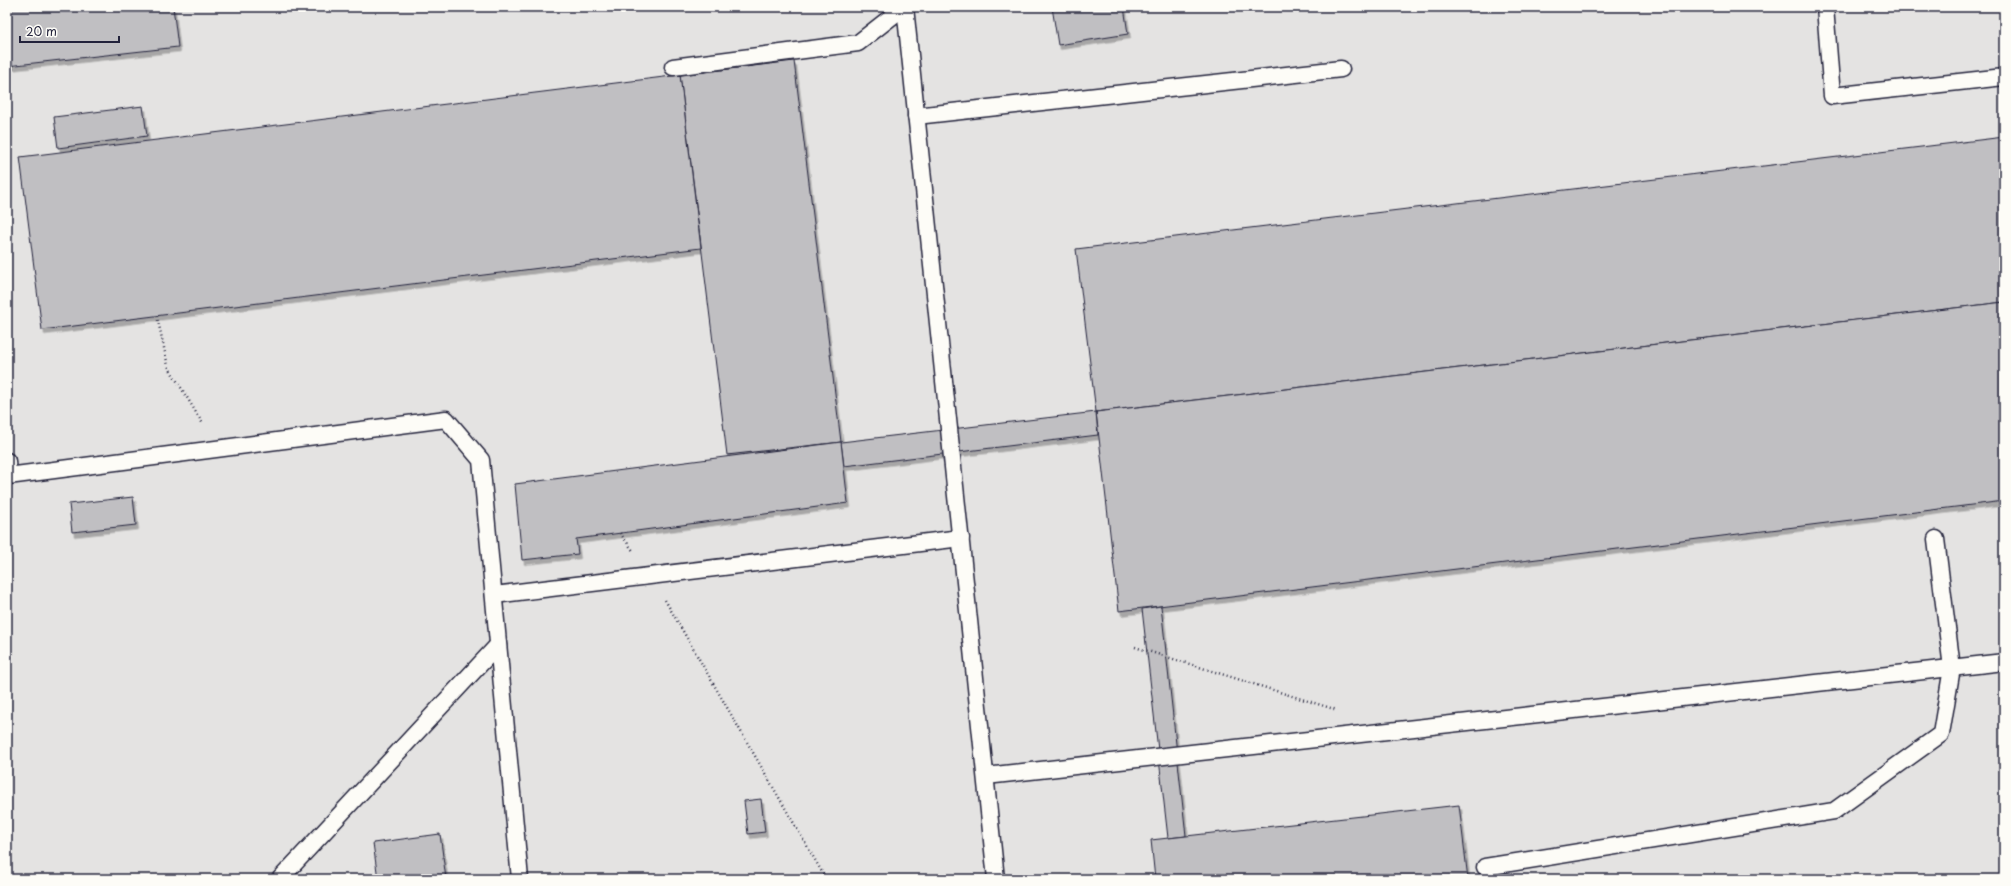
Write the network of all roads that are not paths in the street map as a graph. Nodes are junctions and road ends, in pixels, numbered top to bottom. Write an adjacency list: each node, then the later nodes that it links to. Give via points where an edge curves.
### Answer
1 (905, 7): 3 (lane, via 858,43); 6 (lane)
2 (1825, 7): 5 (lane, via 1832,96)
3 (673, 67)
4 (1341, 68): 6 (lane)
5 (2004, 77)
6 (916, 116): 8 (lane)
7 (7, 471): 10 (lane, via 231,447 446,419 481,460)
8 (961, 538): 10 (lane); 14 (lane)
9 (1936, 539): 13 (lane)
10 (494, 595): 11 (lane)
11 (498, 645): 16 (lane); 17 (lane)
12 (2004, 662): 13 (lane)
13 (1952, 668): 14 (lane); 15 (lane, via 1941,734 1834,811)
14 (986, 776): 18 (lane)
15 (1486, 867)
16 (280, 879)
17 (520, 879)
18 (996, 879)

